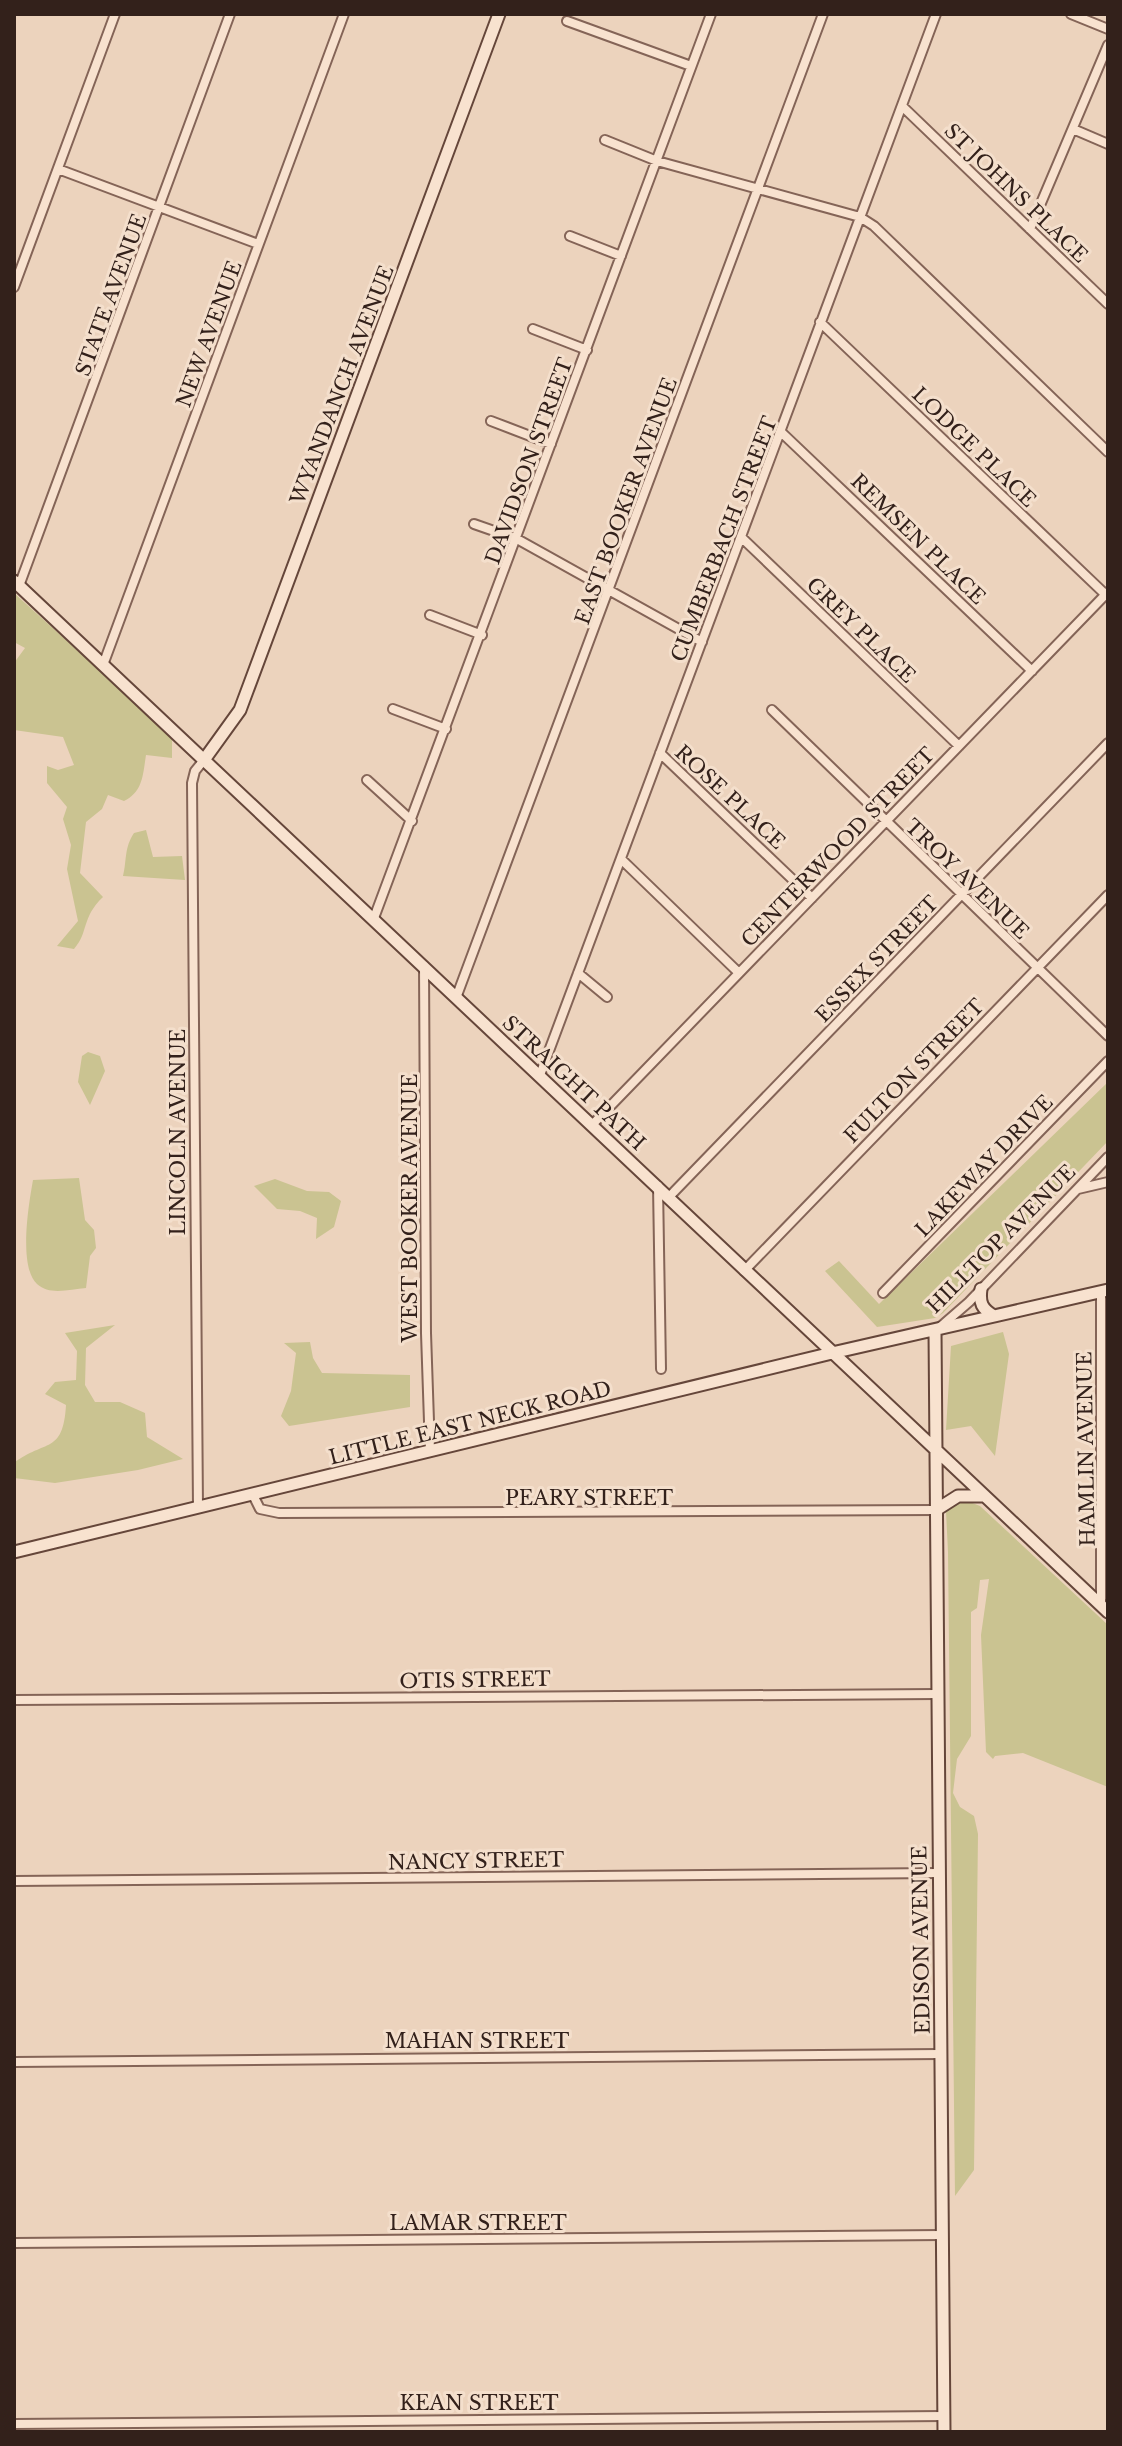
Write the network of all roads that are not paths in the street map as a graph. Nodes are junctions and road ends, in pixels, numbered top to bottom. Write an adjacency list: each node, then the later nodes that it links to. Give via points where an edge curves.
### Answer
1 (115, 14): 18 (street)
2 (230, 14): 20 (street, STATE AVENUE)
3 (344, 14): 24 (street, NEW AVENUE)
4 (499, 14): 52 (main road, WYANDANCH AVENUE, via 240,710)
5 (711, 14): 12 (street, DAVIDSON STREET)
6 (823, 14): 19 (street, EAST BOOKER AVENUE)
7 (936, 14): 13 (street, CUMBERBACH STREET)
8 (1071, 14): 10 (street)
9 (567, 21): 12 (street)
10 (1108, 29)
11 (1108, 45): 14 (street)
12 (691, 66): 17 (street, DAVIDSON STREET)
13 (902, 106): 21 (street, CUMBERBACH STREET); 22 (street, ST JOHNS PLACE)
14 (1073, 129): 16 (street); 22 (street)
15 (605, 140): 17 (street)
16 (1108, 144)
17 (657, 161): 19 (street); 25 (street, DAVIDSON STREET)
18 (58, 169): 20 (street); 26 (street)
19 (759, 190): 21 (street); 39 (street, EAST BOOKER AVENUE)
20 (161, 207): 24 (street); 38 (street, STATE AVENUE)
21 (860, 217): 28 (street, CUMBERBACH STREET); 34 (street)
22 (1030, 229): 27 (street, ST JOHNS PLACE)
23 (570, 236): 25 (street)
24 (258, 244): 44 (street, NEW AVENUE)
25 (621, 256): 30 (street, DAVIDSON STREET)
26 (14, 287)
27 (1108, 304)
28 (820, 322): 32 (street, CUMBERBACH STREET); 40 (street, LODGE PLACE)
29 (533, 329): 30 (street)
30 (587, 350): 33 (street, DAVIDSON STREET)
31 (491, 421): 33 (street)
32 (781, 432): 36 (street, CUMBERBACH STREET); 45 (street, REMSEN PLACE)
33 (551, 444): 37 (street, DAVIDSON STREET)
34 (1108, 452)
35 (474, 524): 37 (street)
36 (741, 537): 43 (street, CUMBERBACH STREET); 50 (street, GREY PLACE)
37 (517, 539): 39 (street); 42 (street, DAVIDSON STREET)
38 (16, 584): 44 (main road, STRAIGHT PATH)
39 (609, 591): 43 (street); 66 (street, EAST BOOKER AVENUE)
40 (1107, 594): 45 (street, CENTERWOOD STREET)
41 (430, 615): 42 (street)
42 (482, 635): 48 (street, DAVIDSON STREET)
43 (702, 642): 51 (street, CUMBERBACH STREET)
44 (103, 665): 52 (main road, STRAIGHT PATH)
45 (1032, 671): 50 (street, CENTERWOOD STREET)
46 (393, 709): 48 (street)
47 (772, 710): 55 (street, TROY AVENUE)
48 (446, 729): 54 (street, DAVIDSON STREET)
49 (1108, 743): 57 (street, ESSEX STREET)
50 (959, 746): 55 (street, CENTERWOOD STREET)
51 (660, 753): 56 (street, CUMBERBACH STREET); 59 (street, ROSE PLACE)
52 (204, 760): 60 (main road, STRAIGHT PATH); 88 (street, LINCOLN AVENUE, via 192,783)
53 (367, 780): 54 (street)
54 (412, 821): 60 (street, DAVIDSON STREET)
55 (885, 822): 57 (street, TROY AVENUE); 59 (street, CENTERWOOD STREET)
56 (621, 859): 63 (street, CUMBERBACH STREET); 64 (street)
57 (962, 895): 62 (street, TROY AVENUE); 75 (street, ESSEX STREET)
58 (1108, 895): 62 (street, FULTON STREET)
59 (812, 898): 64 (street, CENTERWOOD STREET)
60 (374, 918): 61 (main road, STRAIGHT PATH)
61 (424, 965): 66 (main road, STRAIGHT PATH); 85 (street, WEST BOOKER AVENUE)
62 (1037, 969): 67 (street, TROY AVENUE); 76 (street, FULTON STREET)
63 (578, 973): 65 (street); 69 (street, CUMBERBACH STREET)
64 (739, 973): 70 (street, CENTERWOOD STREET)
65 (607, 997)
66 (456, 998): 69 (main road, STRAIGHT PATH)
67 (1108, 1036)
68 (1108, 1061): 79 (street, LAKEWAY DRIVE)
69 (540, 1075): 70 (main road, STRAIGHT PATH)
70 (592, 1125): 73 (main road, STRAIGHT PATH)
71 (1108, 1157): 74 (street, HILLTOP AVENUE)
72 (1108, 1182): 74 (street)
73 (658, 1185): 75 (main road, STRAIGHT PATH); 83 (street)
74 (1077, 1189): 77 (street, HILLTOP AVENUE)
75 (668, 1198): 76 (main road, STRAIGHT PATH)
76 (744, 1271): 82 (main road, STRAIGHT PATH)
77 (981, 1289): 80 (main road, via 984,1311); 81 (street, HILLTOP AVENUE)
78 (1104, 1291): 80 (main road, LITTLE EAST NECK ROAD); 91 (street, HAMLIN AVENUE)
79 (883, 1293)
80 (994, 1316): 81 (main road, LITTLE EAST NECK ROAD)
81 (935, 1331): 82 (main road, LITTLE EAST NECK ROAD); 84 (main road, HILLTOP AVENUE)
82 (832, 1353): 84 (main road, STRAIGHT PATH); 85 (main road, LITTLE EAST NECK ROAD)
83 (661, 1369)
84 (934, 1448): 87 (main road, STRAIGHT PATH); 89 (main road, EDISON AVENUE)
85 (430, 1451): 86 (main road, LITTLE EAST NECK ROAD)
86 (253, 1495): 88 (main road, LITTLE EAST NECK ROAD); 89 (street, PEARY STREET, via 260,1509 279,1513)
87 (984, 1496): 89 (main road, via 958,1496); 91 (main road, STRAIGHT PATH)
88 (198, 1507): 90 (main road, LITTLE EAST NECK ROAD)
89 (936, 1510): 92 (main road, EDISON AVENUE)
90 (14, 1552)
91 (1105, 1609)
92 (937, 1694): 93 (street, OTIS STREET); 94 (main road, EDISON AVENUE)
93 (14, 1700)
94 (939, 1873): 95 (street, NANCY STREET); 96 (main road, EDISON AVENUE)
95 (14, 1881)
96 (940, 2054): 97 (street, MAHAN STREET); 98 (main road, EDISON AVENUE)
97 (14, 2062)
98 (942, 2235): 99 (street, LAMAR STREET); 100 (main road, EDISON AVENUE)
99 (14, 2243)
100 (944, 2416): 101 (street, KEAN STREET); 102 (main road, EDISON AVENUE)
101 (14, 2424)
102 (944, 2432)

